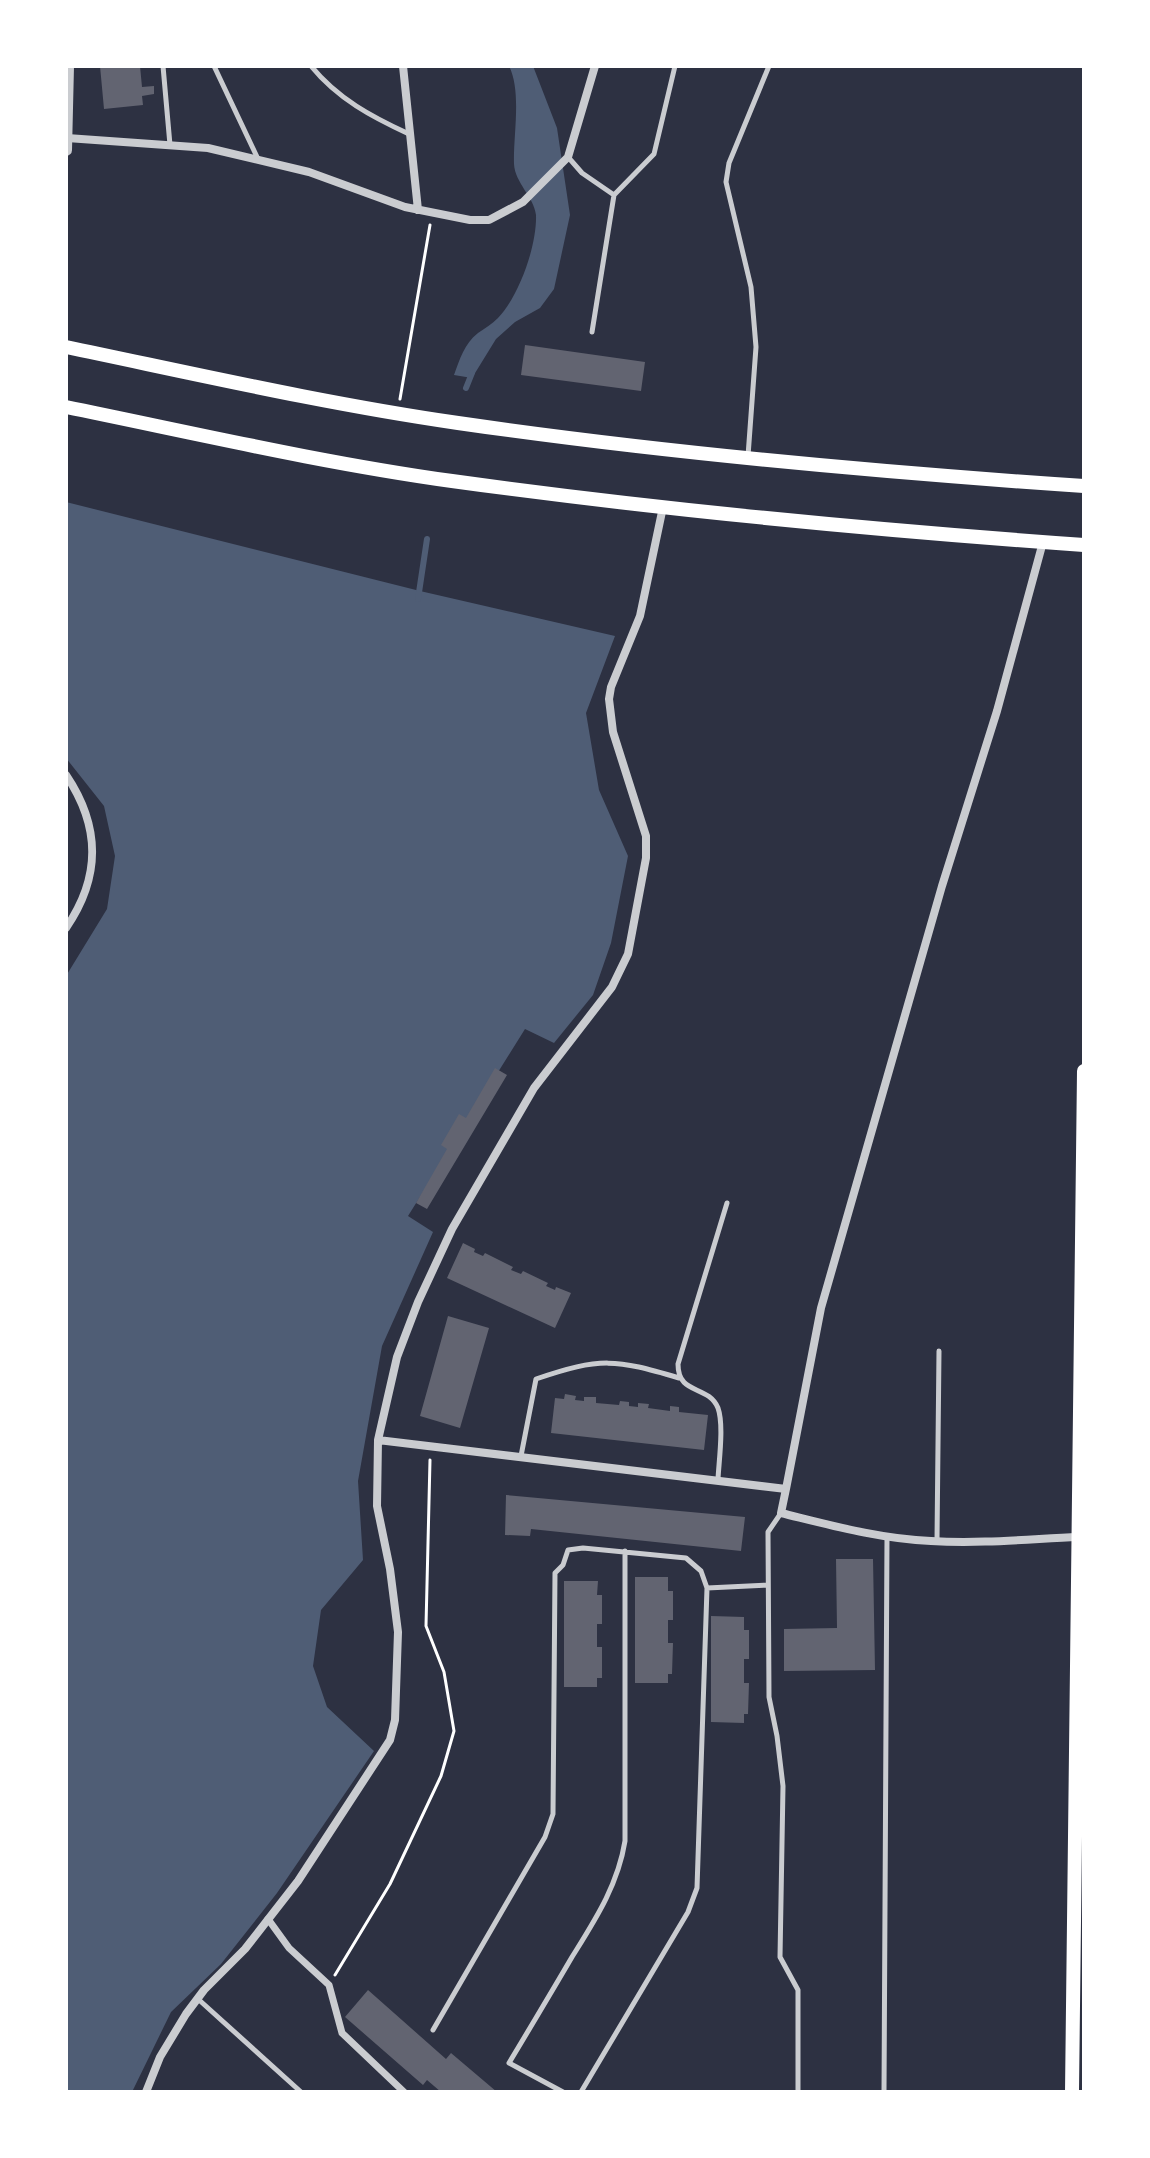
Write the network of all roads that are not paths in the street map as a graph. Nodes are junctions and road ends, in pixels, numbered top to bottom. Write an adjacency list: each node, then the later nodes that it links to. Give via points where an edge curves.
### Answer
1 (68, 66): 10 (street)
2 (163, 66): 11 (lane)
3 (214, 66): 14 (lane)
4 (311, 66): 9 (lane, via 350,103)
5 (403, 66): 9 (street)
6 (595, 66): 13 (street)
7 (675, 66): 15 (lane, via 654,154)
8 (769, 66): 20 (lane, via 726,182 754,321)
9 (410, 134): 16 (street)
10 (67, 138): 11 (street); 12 (street)
11 (170, 145): 14 (street)
12 (66, 150)
13 (568, 157): 15 (lane); 16 (street, via 523,202 489,220)
14 (259, 160): 16 (street)
15 (614, 195): 17 (lane)
16 (418, 210)
17 (592, 332)
18 (66, 347): 20 (main road, via 458,423)
19 (66, 407): 22 (main road, via 419,476)
20 (748, 457): 21 (main road)
21 (1084, 486)
22 (663, 507): 23 (main road); 31 (street, via 640,616 609,699 613,732 646,836 628,954 612,987 534,1088 452,1229 397,1357)
23 (1043, 542): 24 (main road); 34 (street, via 821,1308)
24 (1084, 545)
25 (66, 775): 26 (street, via 85,814 93,869)
26 (66, 928)
27 (1084, 1071): 37 (main road)
28 (727, 1203): 30 (lane, via 678,1364)
29 (939, 1351): 38 (lane)
30 (680, 1378): 32 (lane, via 630,1363 595,1362 536,1379); 33 (lane, via 717,1406)
31 (378, 1440): 32 (street); 42 (street, via 377,1506 398,1632 395,1720 380,1757)
32 (521, 1456): 33 (street)
33 (718, 1479): 34 (street)
34 (786, 1489): 35 (street)
35 (781, 1513): 36 (street); 40 (lane, via 768,1532)
36 (887, 1536): 38 (street); 51 (lane)
37 (1081, 1537): 38 (street); 52 (main road)
38 (937, 1541)
39 (625, 1551): 41 (lane, via 686,1558 701,1571); 44 (lane, via 568,1550 555,1573 553,1814); 48 (lane, via 622,1858 607,1898 509,2063)
40 (768, 1585): 41 (lane); 50 (lane, via 769,1697 783,1786 780,1957 798,1990)
41 (707, 1588): 49 (lane, via 697,1888 688,1912)
42 (268, 1919): 43 (street); 47 (street, via 289,1948 329,1985 342,2033)
43 (198, 1998): 45 (street, via 170,2039); 46 (lane)
44 (433, 2030)
45 (146, 2092)
46 (301, 2092)
47 (404, 2092)
48 (563, 2092)
49 (581, 2092)
50 (798, 2092)
51 (884, 2092)
52 (1072, 2092)

